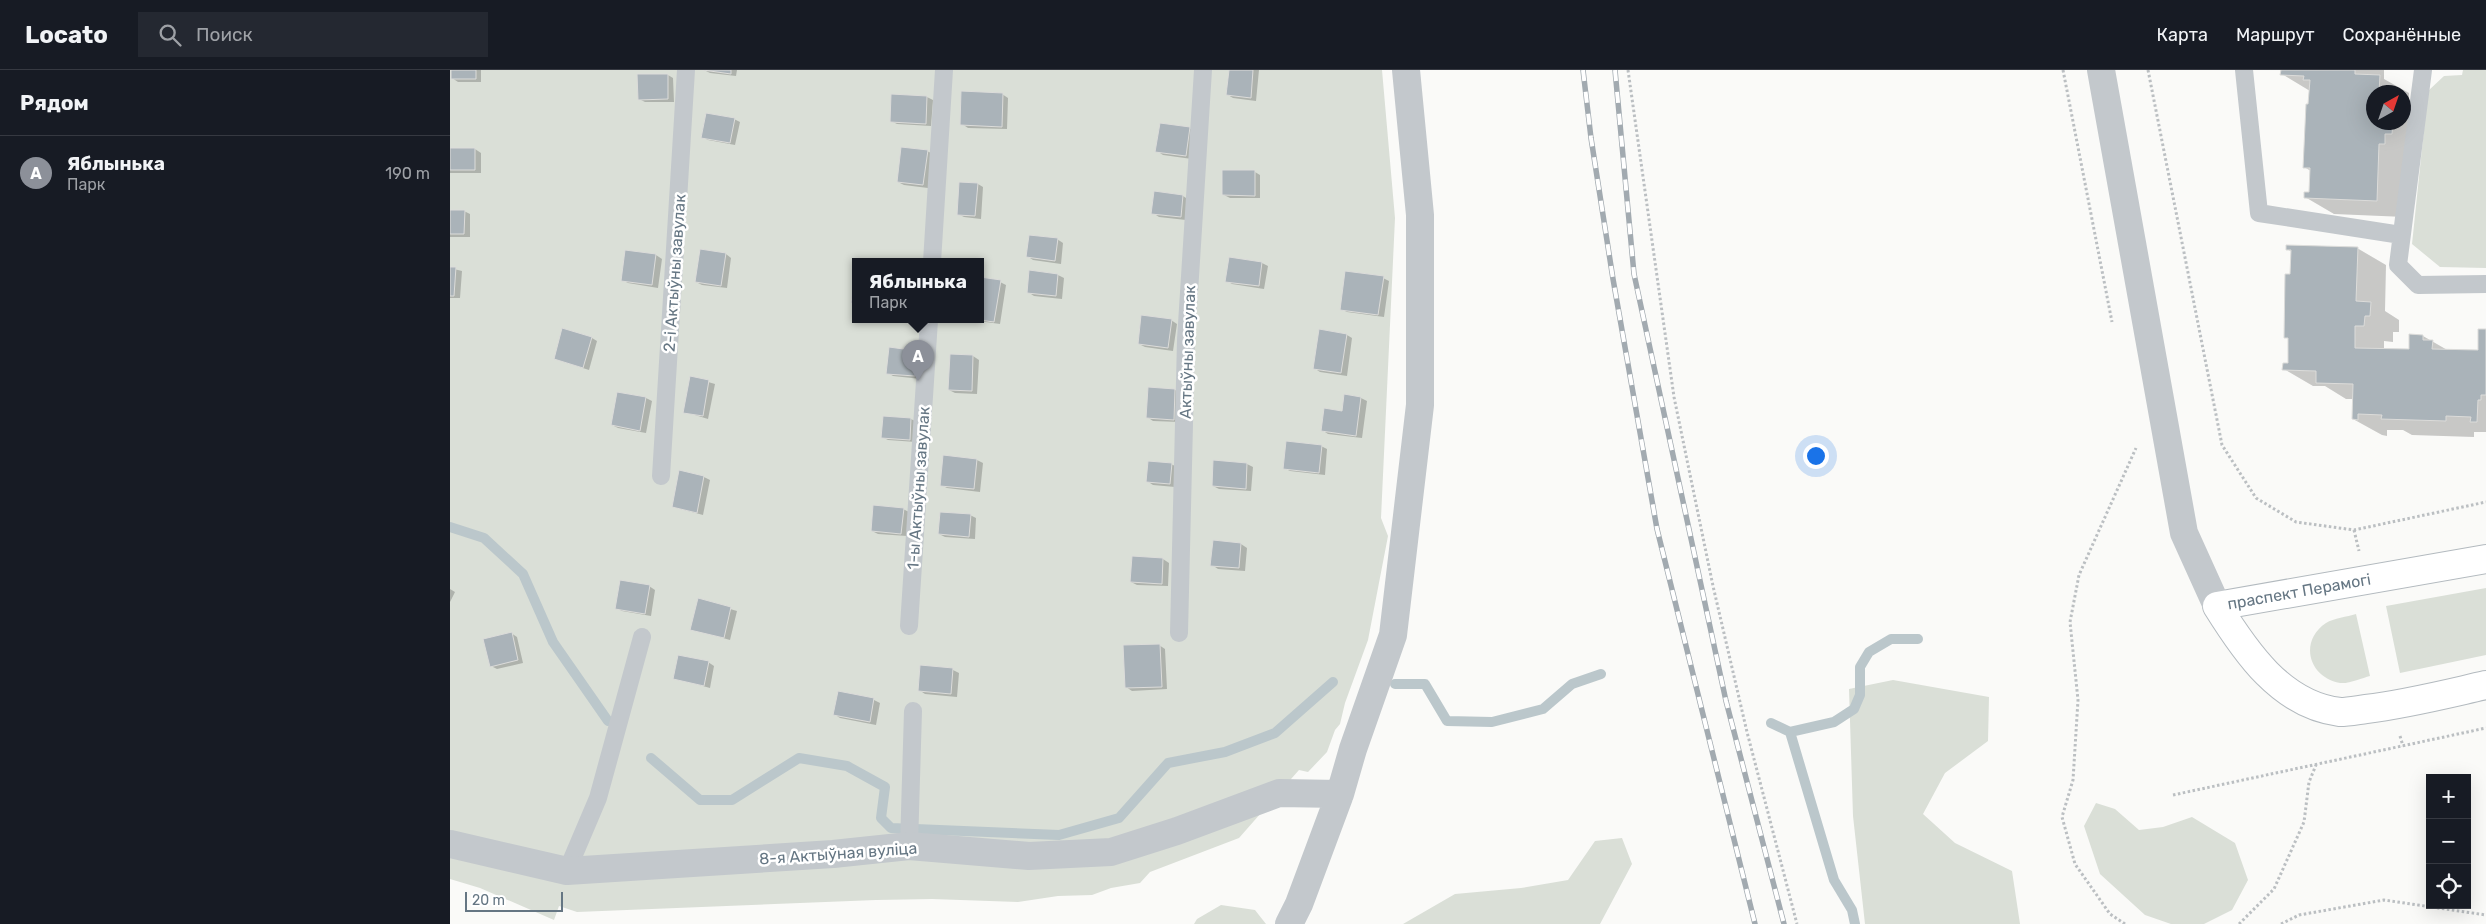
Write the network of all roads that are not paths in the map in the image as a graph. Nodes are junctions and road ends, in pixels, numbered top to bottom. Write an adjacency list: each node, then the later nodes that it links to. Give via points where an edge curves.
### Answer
1 (686, 70): 12 (lane, 2-і Актыўны завулак)
2 (944, 70): 9 (lane)
3 (1203, 70): 16 (lane, Актыўны завулак, via 1186,340)
4 (1406, 70): 20 (street, via 1420,215 1420,405 1394,635)
5 (2101, 70): 14 (street, via 2184,534)
6 (2244, 70): 8 (lane, via 2259,213)
7 (2423, 70): 8 (lane)
8 (2401, 235): 10 (lane, via 2398,265 2418,285)
9 (932, 258)
10 (2486, 284)
11 (928, 323): 15 (lane, 1-ы Актыўны завулак)
12 (661, 476)
13 (2486, 559): 14 (street, праспект Перамогі)
14 (2217, 606): 18 (street, праспект Перамогі, via 2244,649 2276,683 2308,703 2340,712 2393,705)
15 (909, 626)
16 (1179, 634)
17 (642, 637): 23 (lane, via 598,798)
18 (2486, 685)
19 (913, 711): 21 (lane)
20 (1340, 794): 21 (street, 8-я Актыўная вуліца, via 1279,793 1111,852 1028,856); 24 (street)
21 (909, 842): 23 (street, 8-я Актыўная вуліца, via 833,854)
22 (450, 844): 23 (street, 8-я Актыўная вуліца)
23 (567, 871)
24 (1289, 924)

